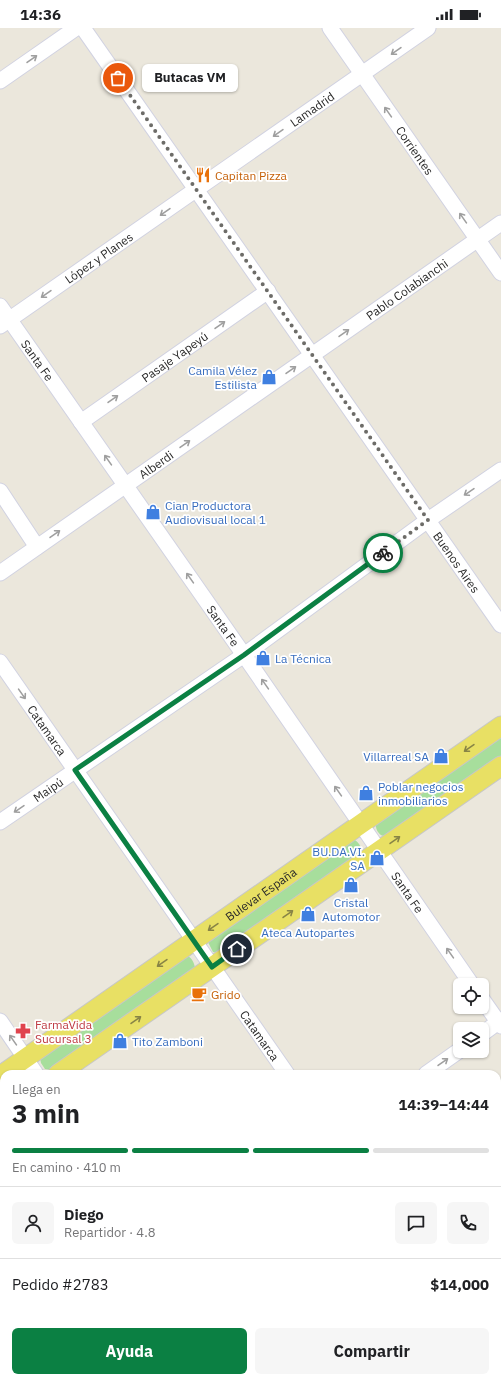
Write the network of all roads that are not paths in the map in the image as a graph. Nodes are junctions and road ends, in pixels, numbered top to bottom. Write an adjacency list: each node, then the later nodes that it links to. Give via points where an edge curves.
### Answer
1 (76, 28): 6 (street, one-way to 1)
2 (83, 28): 7 (street, Buenos Aires)
3 (330, 28): 5 (street, Corrientes)
4 (428, 28): 5 (street, Lamadrid, one-way to 5)
5 (362, 75): 7 (street, Lamadrid, one-way to 7); 9 (street, Corrientes, one-way to 5)
6 (0, 81)
7 (197, 190): 11 (street, Buenos Aires); 13 (street, López y Planes, one-way to 13)
8 (501, 223): 9 (street, Pablo Colabianchi)
9 (477, 239): 10 (street, Corrientes); 14 (street, Pablo Colabianchi, one-way to 9)
10 (501, 273)
11 (268, 291): 14 (street, Buenos Aires); 15 (street, Pasaje Yapeyú, one-way to 11)
12 (0, 306): 13 (street, Santa Fe)
13 (5, 323): 15 (street, Santa Fe)
14 (312, 355): 17 (street, Alberdi, one-way to 14); 19 (street, Buenos Aires)
15 (81, 422): 17 (street, Santa Fe, one-way to 15)
16 (501, 470): 19 (street, Maipú, one-way to 19)
17 (125, 485): 20 (street, Alberdi, one-way to 17); 23 (street, Santa Fe, one-way to 17)
18 (0, 491): 20 (street)
19 (428, 520): 22 (street, Buenos Aires); 23 (street, Maipú)
20 (37, 547): 21 (street, Alberdi)
21 (0, 573)
22 (501, 625)
23 (244, 655): 27 (street, Maipú); 29 (street, Santa Fe, one-way to 23)
24 (0, 662): 27 (street, Catamarca, one-way to 27)
25 (501, 726): 29 (main road, Bulevar España, one-way to 29)
26 (501, 766): 30 (main road, one-way to 26)
27 (75, 770): 28 (street, Maipú, one-way to 28); 31 (street, Catamarca)
28 (0, 822)
29 (361, 823): 30 (street, Santa Fe); 31 (main road, Bulevar España, one-way to 31)
30 (379, 851): 32 (main road, one-way to 30); 33 (street, Santa Fe, one-way to 30)
31 (194, 941): 32 (street, Catamarca); 39 (main road, Bulevar España, one-way to 39)
32 (212, 967): 42 (main road, one-way to 32); 43 (street, Catamarca)
33 (467, 978)
34 (489, 1008): 36 (street)
35 (0, 1021): 39 (street, one-way to 35)
36 (500, 1023): 37 (street)
37 (489, 1030)
38 (453, 1055): 44 (street, one-way to 38)
39 (26, 1058): 40 (main road, Bulevar España); 41 (street)
40 (9, 1070)
41 (34, 1070)
42 (64, 1070)
43 (284, 1070)
44 (432, 1070)

